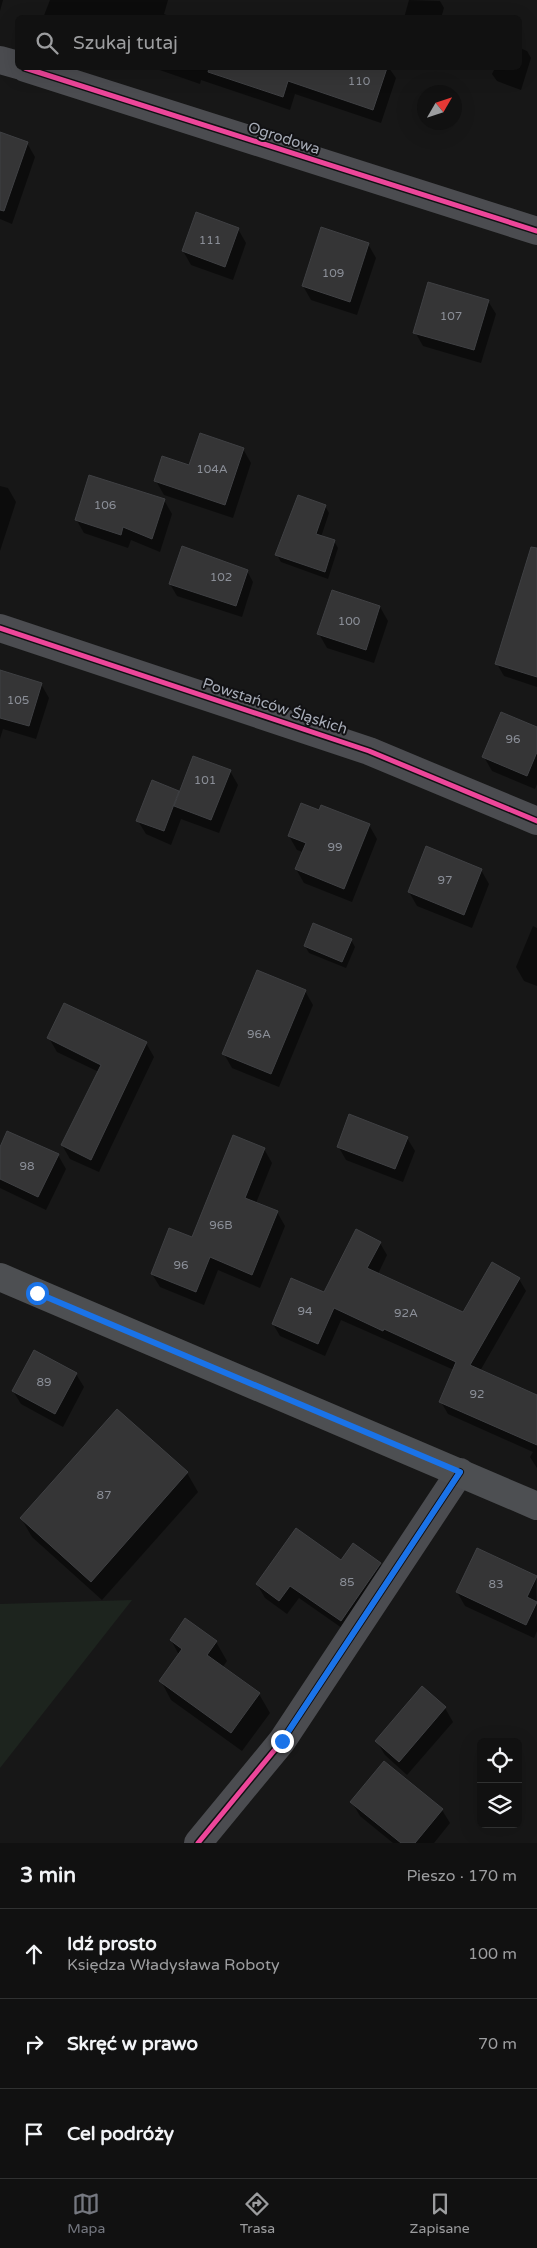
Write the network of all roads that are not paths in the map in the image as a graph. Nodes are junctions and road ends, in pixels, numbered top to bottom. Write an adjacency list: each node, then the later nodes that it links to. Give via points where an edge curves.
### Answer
1 (0, 60): 2 (street)
2 (15, 64)
3 (30, 70): 4 (street, Ogrodowa)
4 (537, 231)
5 (0, 628): 6 (street, Powstańców Śląskich, via 369,751)
6 (537, 820)
7 (0, 1277): 8 (main road)
8 (460, 1472): 9 (main road); 10 (street, via 282,1741)
9 (537, 1506)
10 (198, 1843)

